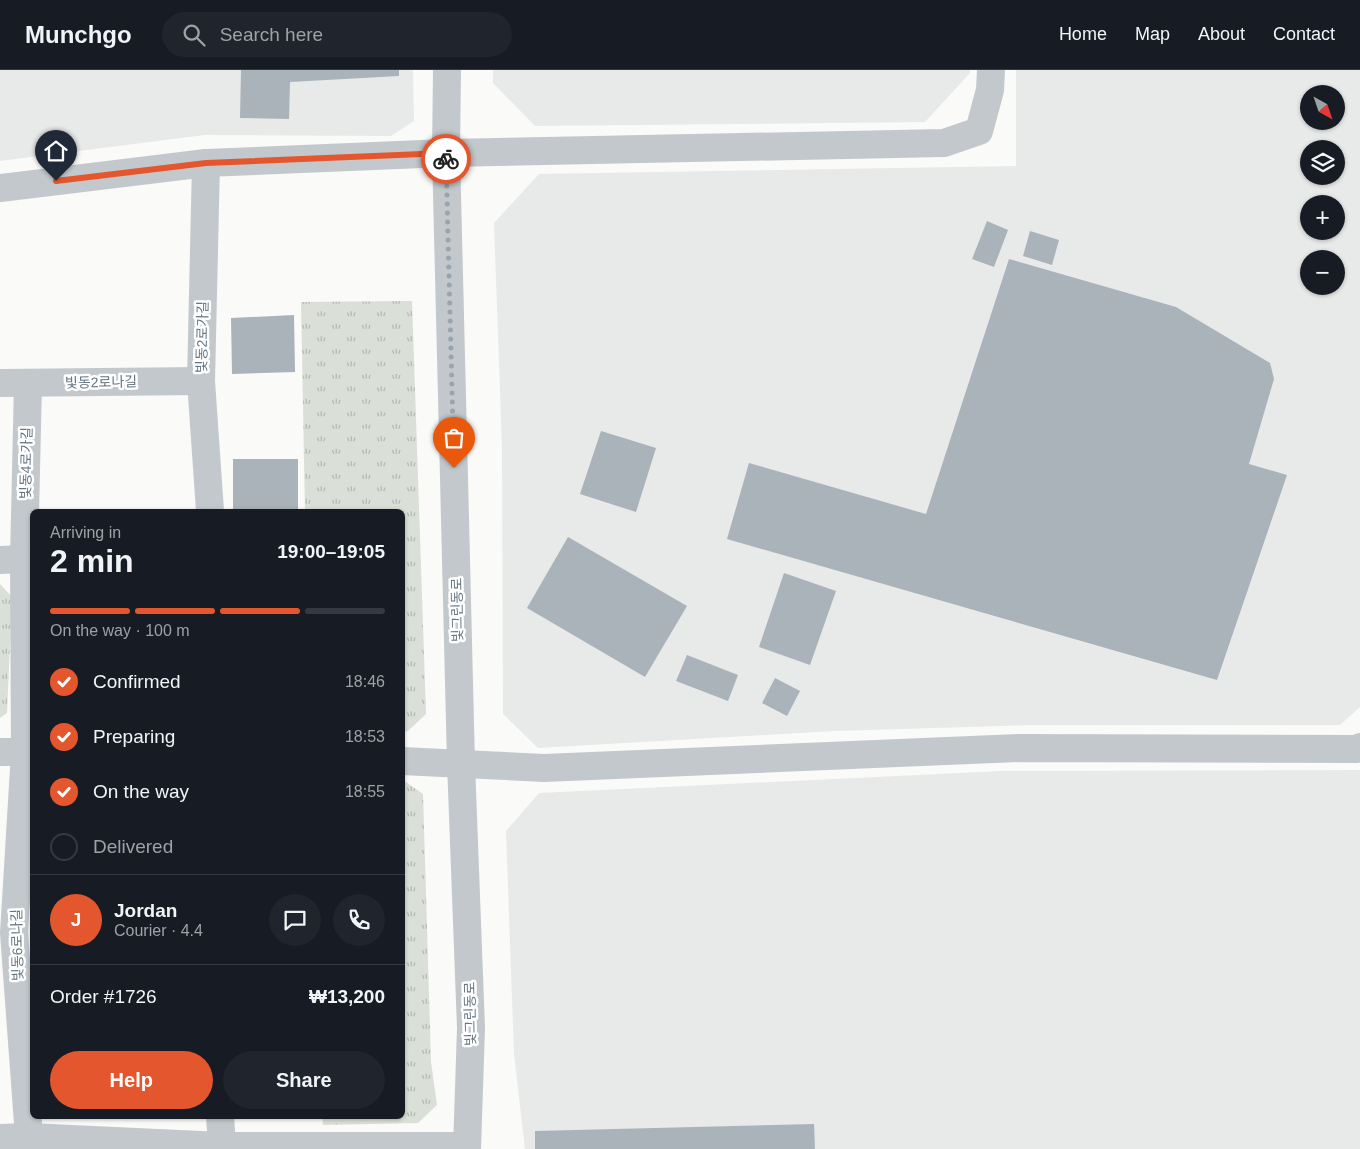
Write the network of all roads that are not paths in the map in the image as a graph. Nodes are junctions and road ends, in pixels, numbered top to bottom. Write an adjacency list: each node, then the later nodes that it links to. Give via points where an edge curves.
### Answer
1 (447, 70): 3 (street, 빛그린동로)
2 (990, 70): 3 (street, via 990,90 979,131 944,143)
3 (446, 153): 4 (street); 14 (street, 빛그린동로)
4 (206, 163): 5 (street); 6 (street, 빛동2로가길)
5 (0, 188)
6 (202, 381): 8 (street, 빛동2로나길); 9 (street, 빛동2로가길)
7 (0, 383): 8 (street, 빛동2로나길)
8 (28, 383): 10 (street, 빛동4로가길)
9 (210, 509)
10 (12, 559): 12 (street, 빛동4로가길)
11 (1360, 747): 14 (street, via 1356,750 1019,748 544,768)
12 (19, 752): 15 (street, 빛동6로나길)
13 (405, 761): 14 (street)
14 (461, 763): 20 (street, 빛그린동로, via 471,1028)
15 (7, 933): 17 (street, 빛동6로나길)
16 (220, 1119): 19 (street)
17 (29, 1137): 18 (street); 19 (street)
18 (0, 1138)
19 (222, 1146): 20 (street)
20 (467, 1148)

